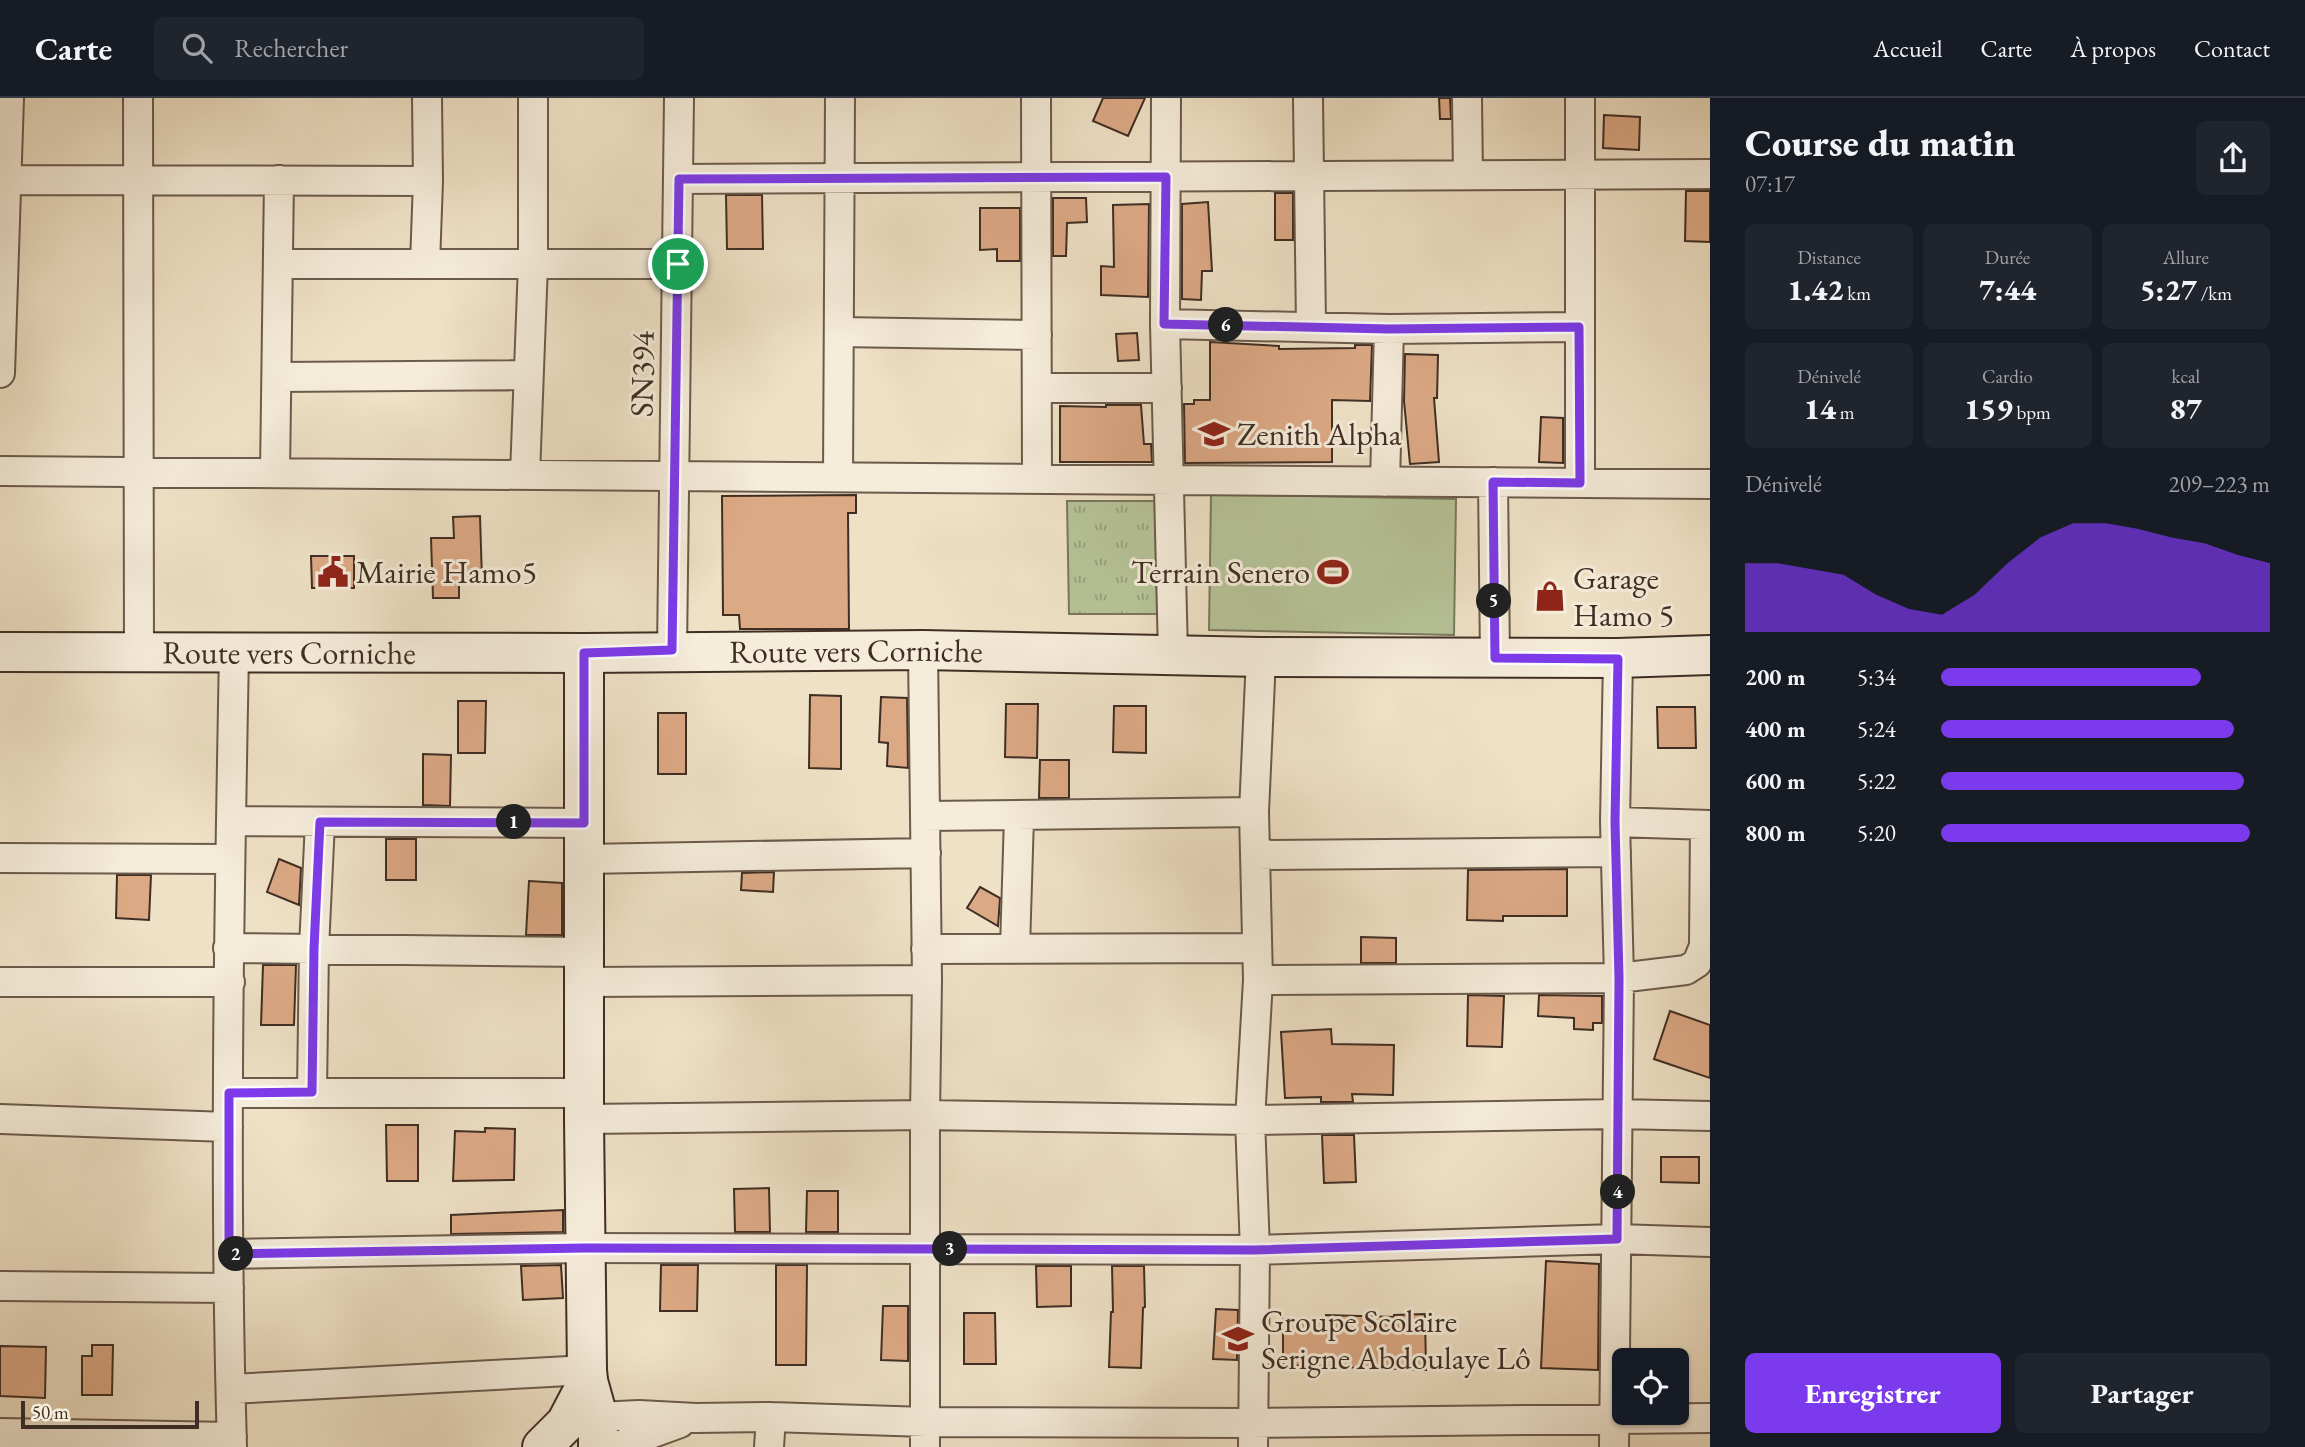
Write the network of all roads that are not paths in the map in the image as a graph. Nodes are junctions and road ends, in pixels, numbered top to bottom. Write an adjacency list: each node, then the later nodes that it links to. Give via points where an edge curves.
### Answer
1 (9, 98): 20 (street)
2 (138, 98): 21 (street)
3 (427, 98): 23 (street)
4 (533, 98): 26 (street)
5 (679, 98): 19 (street, SN394)
6 (840, 98): 18 (street)
7 (1036, 98): 16 (street)
8 (1166, 98): 17 (street)
9 (1308, 98): 15 (street)
10 (1467, 98): 13 (street)
11 (1580, 98): 14 (street)
12 (1710, 174): 14 (street)
13 (1468, 175): 14 (street); 15 (street)
14 (1579, 175): 30 (street)
15 (1310, 176): 17 (street); 29 (street)
16 (1036, 177): 17 (street); 18 (street); 33 (street)
17 (1166, 177): 28 (street)
18 (841, 178): 19 (street); 32 (street)
19 (679, 179): 27 (street, SN394)
20 (3, 180): 21 (street); 34 (street)
21 (138, 180): 22 (street); 40 (street)
22 (279, 180): 23 (street); 24 (street)
23 (428, 180): 25 (street)
24 (278, 264): 25 (street); 36 (street)
25 (425, 264): 26 (street)
26 (533, 264): 27 (street); 35 (street)
27 (678, 264): 43 (street, SN394)
28 (1164, 324): 29 (street); 38 (street)
29 (1311, 326): 31 (street)
30 (1579, 327): 31 (street); 49 (street)
31 (1389, 329): 47 (street)
32 (839, 332): 33 (street); 44 (street)
33 (1037, 335): 37 (street)
34 (0, 373)
35 (528, 375): 36 (street); 42 (street)
36 (278, 377): 41 (street)
37 (1037, 388): 38 (street); 45 (street)
38 (1167, 388): 46 (street)
39 (0, 471): 40 (street)
40 (138, 472): 41 (street); 54 (street)
41 (275, 473): 42 (street)
42 (525, 475): 43 (street)
43 (676, 476): 44 (street); 51 (street, SN394)
44 (838, 477): 45 (street)
45 (1037, 479): 46 (street)
46 (1168, 480): 47 (street); 57 (street)
47 (1385, 482): 48 (street)
48 (1493, 482): 49 (street); 60 (street)
49 (1580, 483): 50 (street)
50 (1710, 484)
51 (672, 650): 52 (main road, Route vers Corniche); 56 (main road, Route vers Corniche)
52 (923, 650): 57 (main road, Route vers Corniche); 63 (street)
53 (0, 652): 54 (main road, Route vers Corniche)
54 (139, 652): 55 (main road, Route vers Corniche)
55 (234, 652): 56 (main road, Route vers Corniche); 65 (street)
56 (584, 653): 69 (main road)
57 (1174, 655): 59 (main road, Route vers Corniche)
58 (1710, 655): 61 (main road, Route vers Corniche)
59 (1261, 657): 60 (main road, Route vers Corniche); 62 (street)
60 (1495, 658): 61 (main road, Route vers Corniche)
61 (1618, 659): 67 (street)
62 (1254, 812): 64 (street); 72 (street)
63 (926, 816): 64 (street); 71 (street)
64 (1019, 817): 79 (street)
65 (231, 821): 66 (street); 74 (street)
66 (320, 822): 69 (street); 77 (street)
67 (1615, 822): 68 (street); 70 (street)
68 (1708, 825): 75 (street)
69 (584, 841): 71 (street); 81 (main road)
70 (1616, 852): 72 (street); 82 (street)
71 (926, 853): 78 (street)
72 (1256, 855): 80 (street)
73 (0, 858): 74 (street)
74 (229, 859): 76 (street)
75 (1707, 946): 82 (street, via 1698,962 1686,970)
76 (228, 948): 77 (street); 86 (street)
77 (314, 948): 81 (street); 87 (street)
78 (926, 948): 79 (street); 83 (street)
79 (1015, 948): 80 (street)
80 (1257, 948): 84 (street)
81 (585, 967): 83 (street); 89 (main road)
82 (1619, 978): 84 (street); 90 (street)
83 (927, 980): 91 (street)
84 (1258, 980): 94 (street)
85 (0, 982): 86 (street)
86 (230, 982): 88 (street)
87 (312, 1092): 88 (street); 89 (street)
88 (229, 1093): 95 (street)
89 (584, 1106): 91 (street); 98 (main road)
90 (1618, 1114): 92 (street); 94 (street); 96 (street)
91 (925, 1115): 94 (street); 99 (street)
92 (1710, 1116)
93 (0, 1119): 95 (street)
94 (1250, 1120): 100 (street)
95 (228, 1128): 101 (street)
96 (1617, 1239): 97 (street); 100 (street); 104 (street)
97 (1710, 1242)
98 (585, 1248): 99 (street); 101 (street); 105 (main road)
99 (925, 1248): 100 (street); 113 (street)
100 (1255, 1250): 114 (street)
101 (229, 1254): 103 (street)
102 (0, 1286): 103 (street)
103 (229, 1288): 106 (street)
104 (1615, 1348)
105 (587, 1375): 106 (street); 115 (main road)
106 (231, 1389): 116 (street)
107 (771, 1417): 113 (street); 115 (street, via 639,1415); 117 (street)
108 (1612, 1417): 114 (street)
109 (1689, 1418): 110 (street)
110 (1710, 1418)
111 (1614, 1425): 118 (street)
112 (0, 1433): 116 (street)
113 (926, 1435): 114 (street)
114 (1253, 1435)
115 (581, 1438)
116 (232, 1442)
117 (769, 1447)
118 (1614, 1447)

